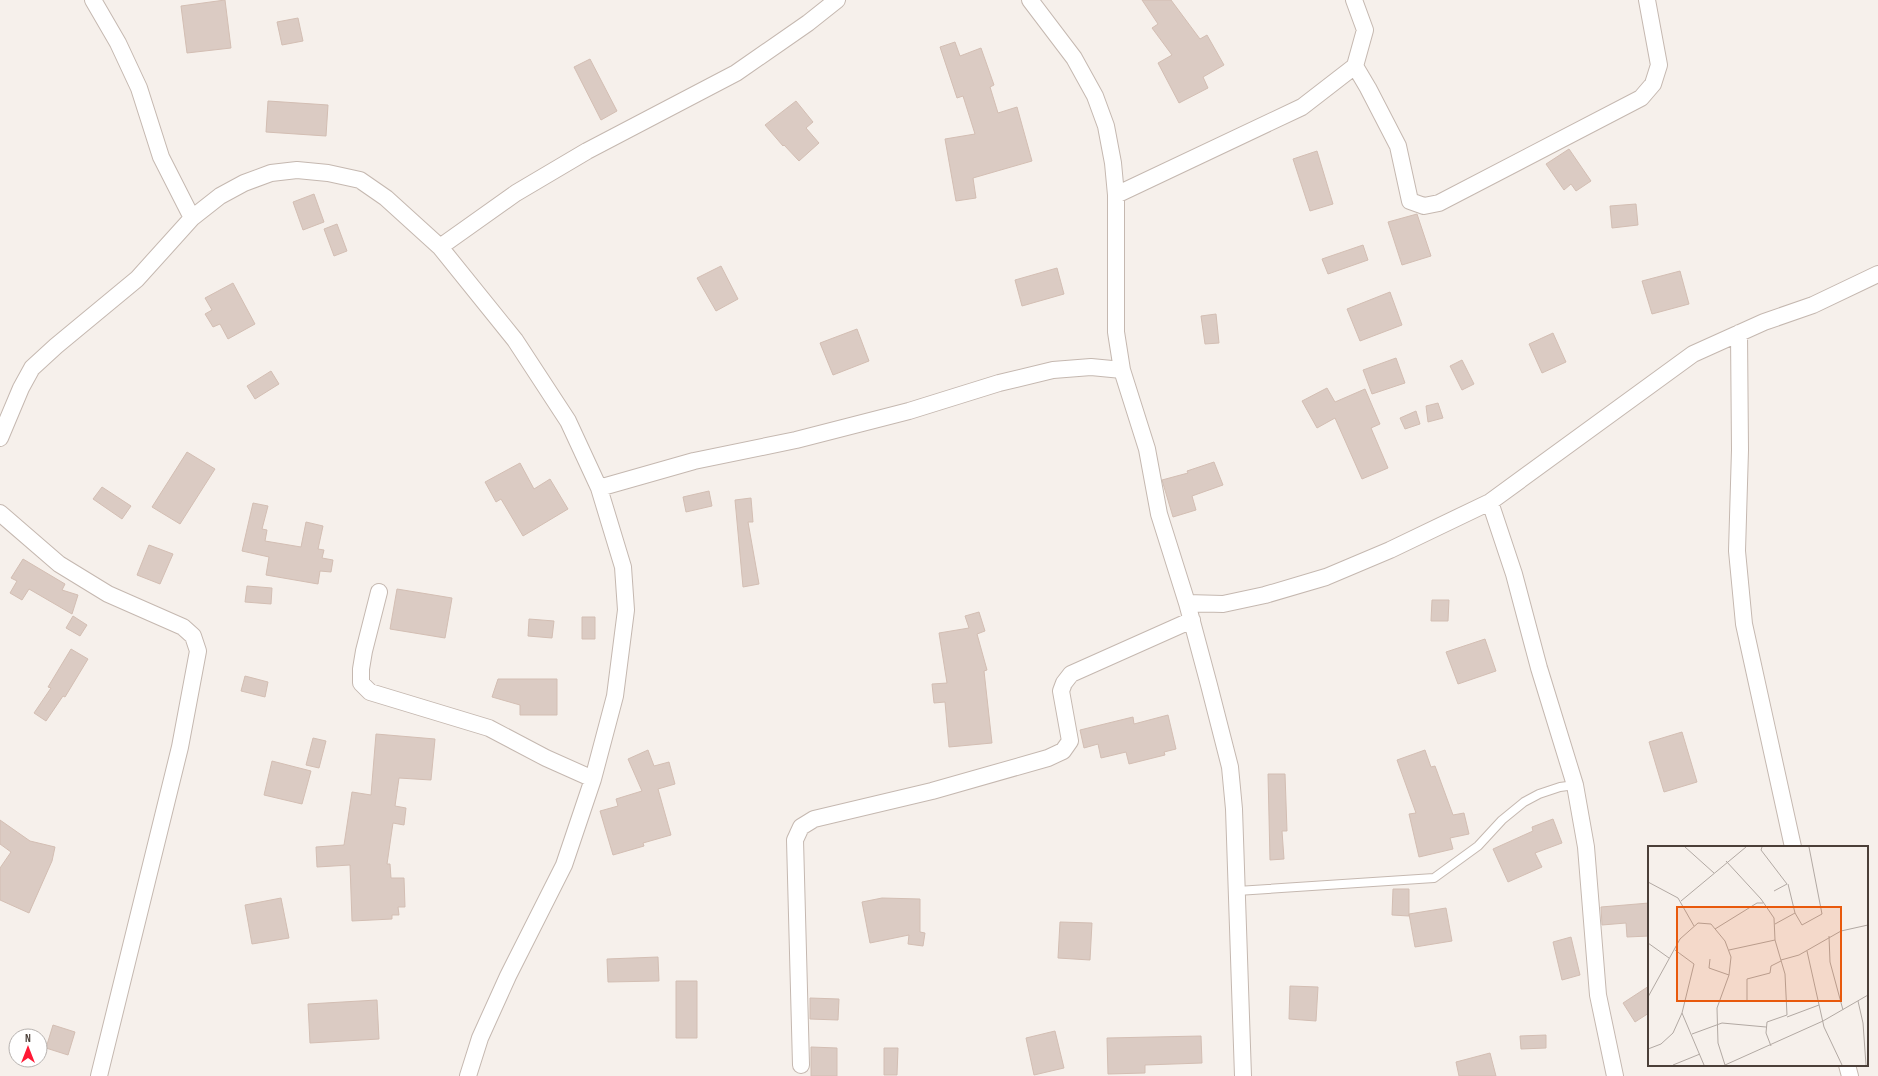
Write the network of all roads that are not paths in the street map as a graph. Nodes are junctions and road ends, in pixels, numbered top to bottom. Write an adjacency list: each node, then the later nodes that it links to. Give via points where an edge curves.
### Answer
1 (92, 0): 8 (street, via 118,43 139,88 161,157)
2 (837, 0): 9 (street, via 736,73 587,151 516,193)
3 (1030, 0): 7 (street, via 1074,58 1095,96 1106,126)
4 (1354, 0): 6 (street, via 1365,30)
5 (1647, 0): 6 (street, via 1659,65 1653,84 1641,98 1440,203 1424,206 1410,201 1398,146)
6 (1354, 66): 7 (street, via 1302,107)
7 (1116, 195): 12 (street, via 1116,332)
8 (192, 218): 9 (street, via 220,196 270,173 297,170 328,173 360,180 386,198); 13 (street, via 137,279 32,368)
9 (440, 247): 14 (street, via 515,340 546,386 568,421)
10 (1878, 274): 11 (street, via 1813,305)
11 (1739, 333): 15 (street, via 1693,354); 22 (street, via 1740,450 1737,551 1744,624)
12 (1122, 370): 14 (street, via 1091,367 1053,370 999,383 909,411 796,440 694,461); 18 (street, via 1147,449 1158,514)
13 (0, 438)
14 (599, 488): 20 (street, via 623,567 626,610 615,696)
15 (1490, 502): 18 (street, via 1390,550 1326,577 1265,595 1222,604); 21 (street, via 1514,574)
16 (0, 513): 26 (street, via 59,564 108,594 183,627 193,636 198,651 180,747)
17 (379, 592): 20 (street, via 361,669 361,683 370,692 489,728)
18 (1187, 602): 19 (street)
19 (1192, 620): 23 (street, via 1230,767); 24 (street, via 1071,674 1061,691 1070,741 1063,751 1048,758 932,790 814,819 801,827 795,840)
20 (593, 779): 27 (street, via 564,864 508,976 480,1038)
21 (1574, 785): 23 (lane, via 1539,794 1524,802 1502,820 1478,846 1434,878); 29 (street, via 1586,847 1598,995)
22 (1793, 846)
23 (1237, 891): 28 (street)
24 (801, 1065)
25 (1847, 1066): 30 (street)
26 (99, 1076)
27 (468, 1076)
28 (1243, 1076)
29 (1615, 1076)
30 (1850, 1076)

